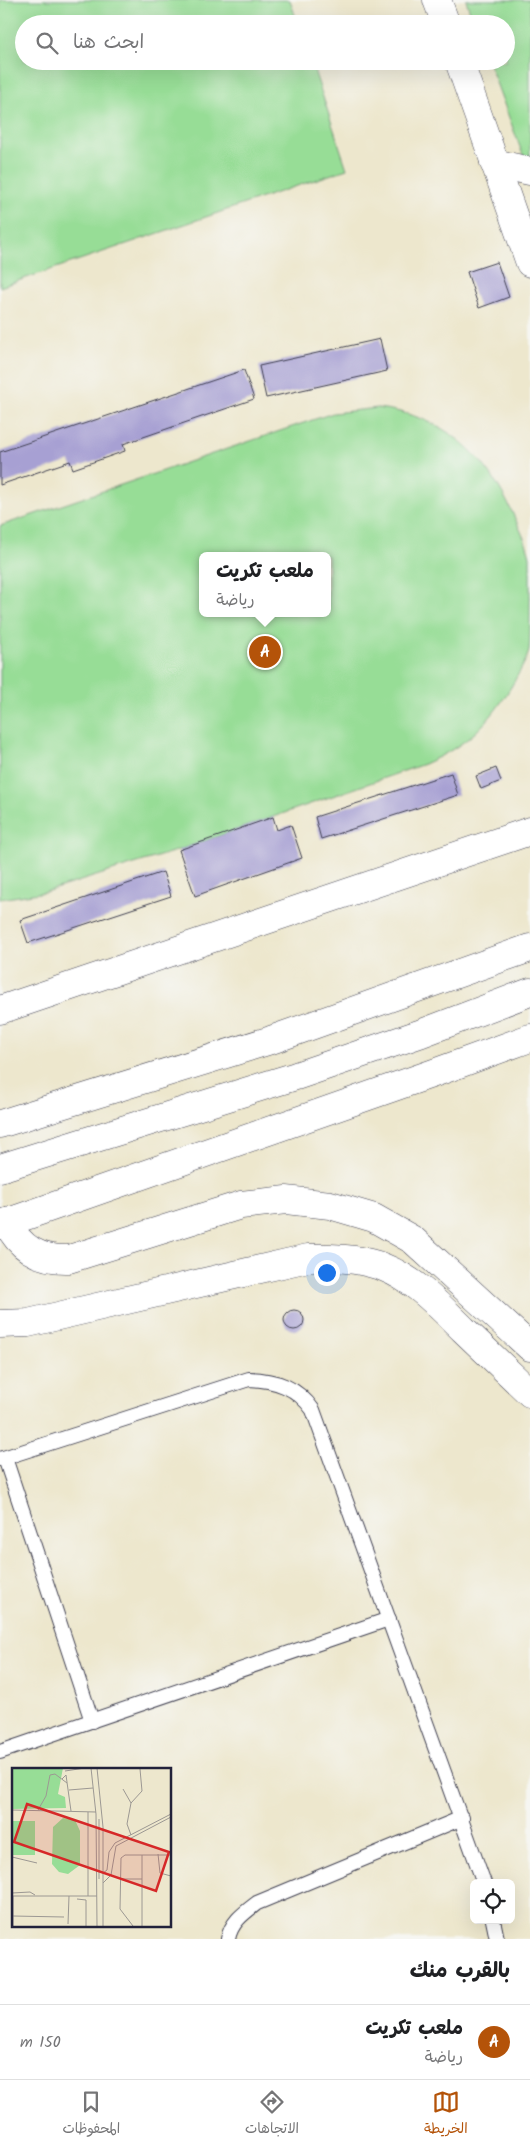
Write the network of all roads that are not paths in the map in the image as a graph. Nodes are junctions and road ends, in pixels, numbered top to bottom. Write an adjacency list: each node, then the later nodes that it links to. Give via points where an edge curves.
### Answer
1 (437, 0): 2 (street)
2 (443, 15)
3 (462, 70): 4 (street)
4 (494, 163): 5 (street); 6 (street)
5 (530, 171)
6 (530, 263)
7 (530, 831): 10 (street)
8 (530, 948): 12 (street, via 271,1040)
9 (530, 992): 13 (street, via 296,1076)
10 (0, 1010)
11 (530, 1038): 14 (street)
12 (0, 1124)
13 (0, 1168)
14 (4, 1223): 16 (street, via 32,1252 56,1259 70,1259 241,1205 286,1200 330,1205 374,1218 413,1240)
15 (0, 1324): 17 (street, via 28,1323 308,1258 359,1260 384,1268 427,1294)
16 (530, 1347)
17 (530, 1393)
18 (2, 1459): 19 (lane, via 249,1380 280,1383 306,1400 313,1410); 20 (lane)
19 (389, 1619): 20 (lane); 22 (lane)
20 (92, 1721): 21 (lane)
21 (0, 1752)
22 (462, 1818): 23 (lane); 25 (lane, via 257,1903 239,1917 230,1929)
23 (483, 1879)
24 (494, 1924): 26 (lane)
25 (228, 1939)
26 (497, 1939)

